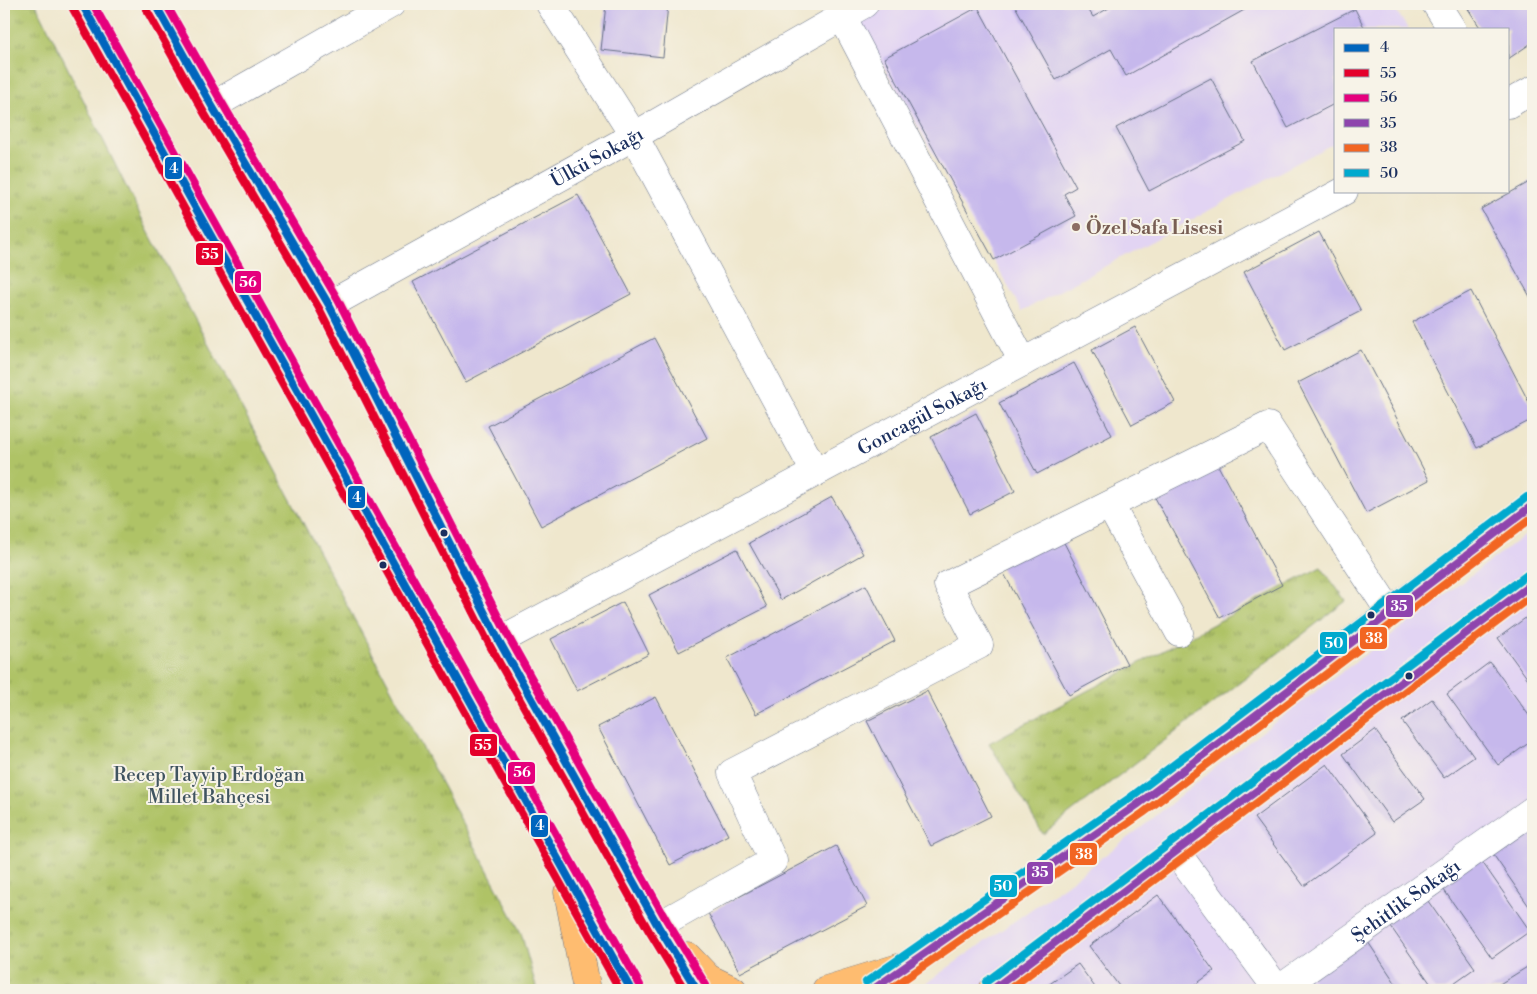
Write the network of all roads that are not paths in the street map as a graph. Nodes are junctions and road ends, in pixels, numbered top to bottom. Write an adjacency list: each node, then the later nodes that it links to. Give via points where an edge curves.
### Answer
1 (82, 4): 24 (main road)
2 (155, 4): 10 (main road)
3 (391, 4): 10 (street)
4 (550, 4): 11 (street)
5 (1436, 4): 7 (street)
6 (853, 10): 11 (street, Ülkü Sokağı); 14 (street)
7 (1451, 28)
8 (1533, 90): 9 (street)
9 (1510, 103)
10 (212, 106): 13 (main road)
11 (634, 136): 13 (street, Ülkü Sokağı); 15 (street)
12 (1342, 192): 14 (street, Goncagül Sokağı)
13 (329, 305): 21 (main road)
14 (1023, 362): 15 (street, Goncagül Sokağı)
15 (815, 472): 21 (street, Goncagül Sokağı)
16 (1110, 505): 19 (street, via 1268,426); 20 (street); 25 (street, via 948,584 979,645 732,773 773,861)
17 (1533, 505): 19 (main road)
18 (1533, 583): 23 (main road)
19 (1390, 612): 26 (main road, via 1137,805)
20 (1179, 632)
21 (499, 641): 25 (main road)
22 (1533, 810): 34 (street, Şehitlik Sokağı)
23 (1176, 852): 33 (main road); 34 (street)
24 (564, 869): 27 (main road); 28 (main road)
25 (658, 926): 29 (main road); 30 (main road, via 708,978)
26 (908, 965): 31 (main road); 32 (main road)
27 (587, 990)
28 (631, 990)
29 (697, 990)
30 (733, 990)
31 (826, 990)
32 (872, 990)
33 (992, 990)
34 (1278, 990)

